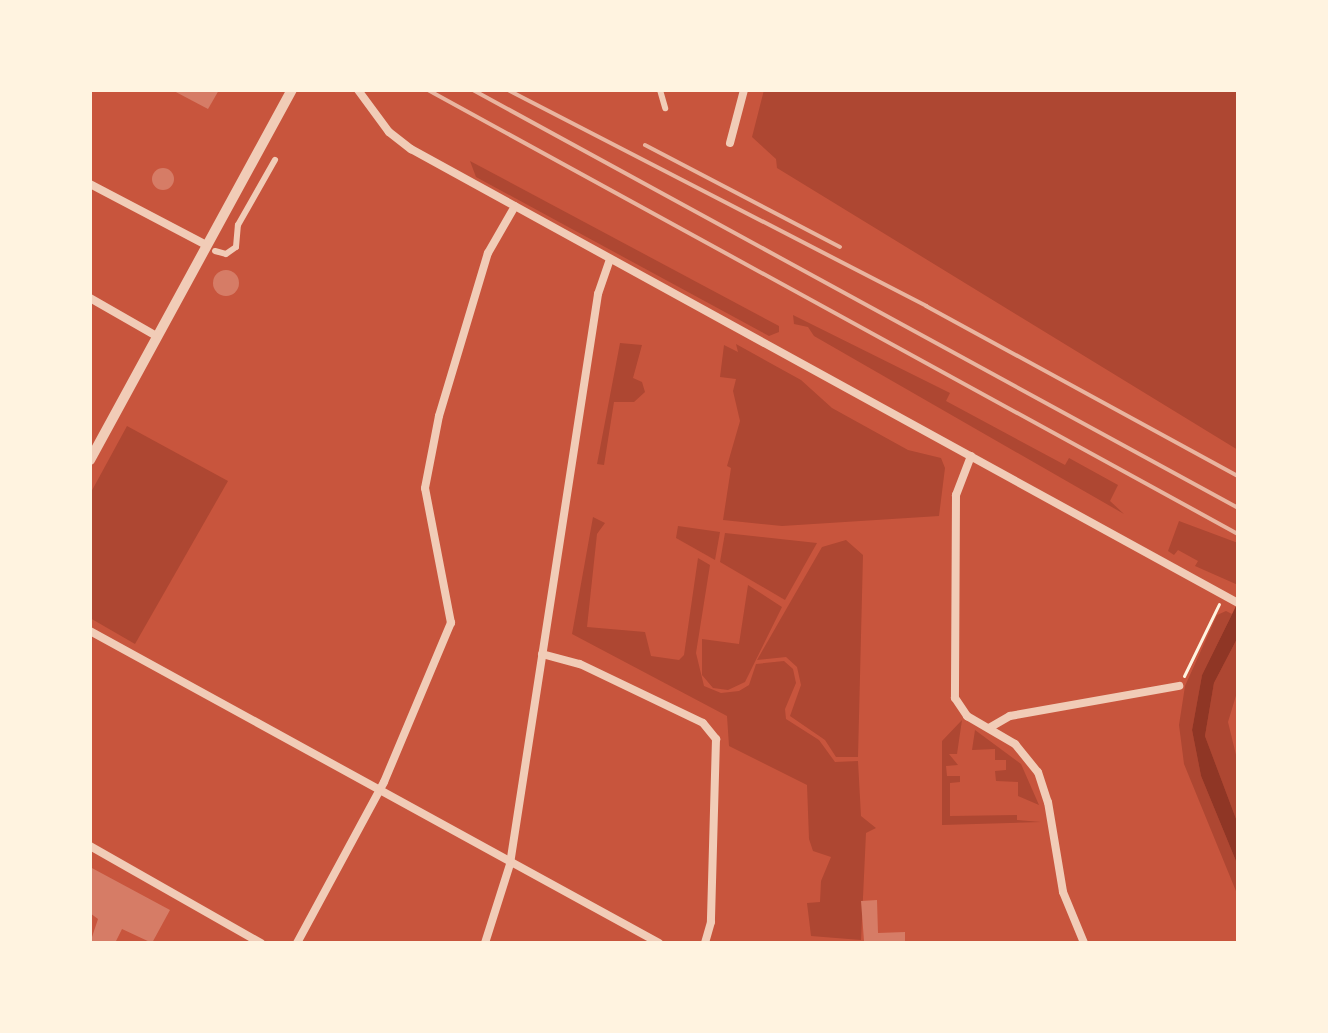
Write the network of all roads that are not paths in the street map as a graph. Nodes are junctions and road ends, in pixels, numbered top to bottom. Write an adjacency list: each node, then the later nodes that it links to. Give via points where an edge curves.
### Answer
1 (292, 90): 10 (street)
2 (358, 90): 9 (street, via 389,132 411,149)
3 (660, 90): 5 (street)
4 (744, 90): 6 (street)
5 (665, 108)
6 (730, 143)
7 (275, 160): 10 (street, via 238,225 236,247 226,254)
8 (90, 184): 10 (street)
9 (515, 206): 11 (street); 21 (street, via 488,253 439,416 425,488 451,623)
10 (211, 248): 13 (street)
11 (610, 259): 14 (street); 18 (street, via 599,286)
12 (90, 298): 13 (street)
13 (158, 337): 15 (street)
14 (971, 456): 16 (street); 20 (street, via 956,495 954,693 963,711)
15 (90, 460)
16 (1235, 602)
17 (90, 631): 21 (street)
18 (542, 654): 23 (street); 28 (street, via 580,664 703,723 716,739 711,922)
19 (1179, 686): 20 (street, via 1010,716)
20 (989, 728): 29 (street, via 1022,751 1041,780 1063,892)
21 (379, 792): 23 (street); 25 (street)
22 (90, 846): 24 (street)
23 (510, 864): 26 (street); 27 (street)
24 (261, 943)
25 (297, 943)
26 (485, 943)
27 (659, 943)
28 (705, 943)
29 (1084, 943)

